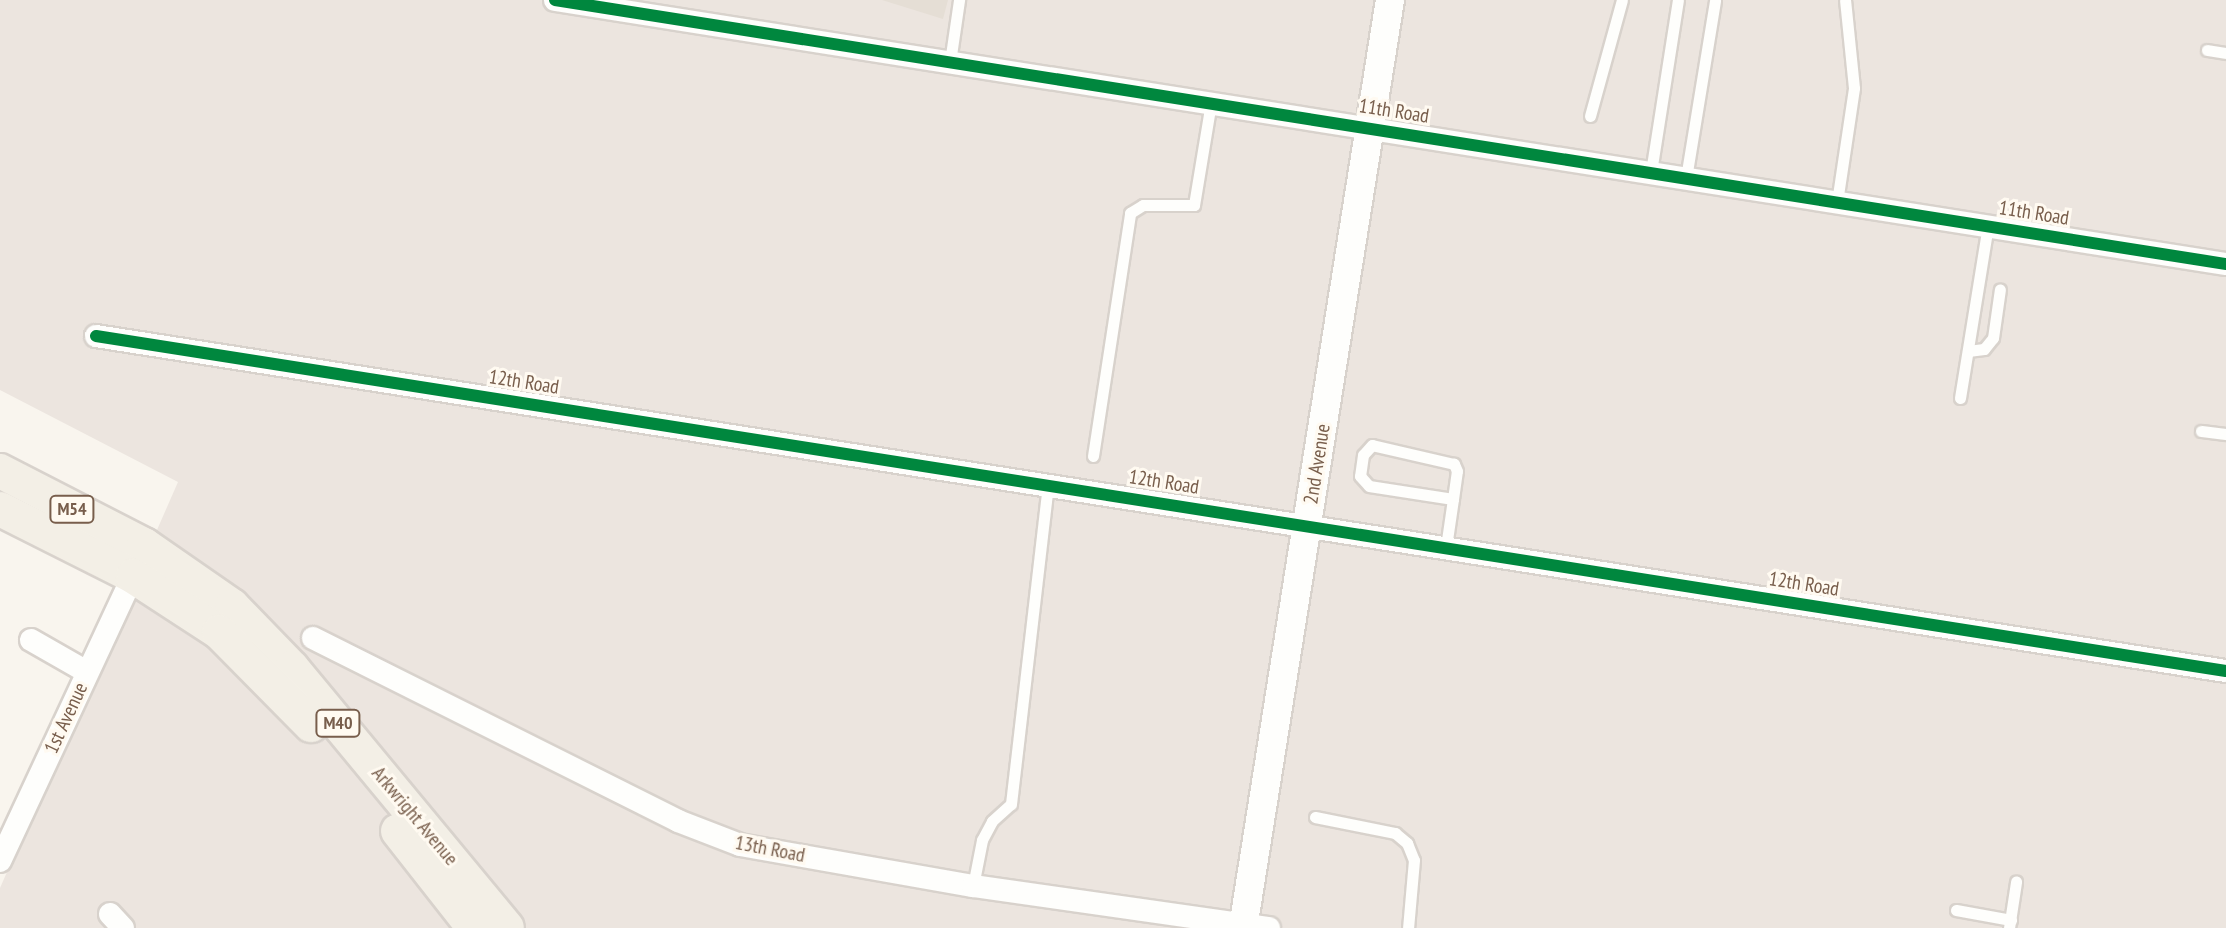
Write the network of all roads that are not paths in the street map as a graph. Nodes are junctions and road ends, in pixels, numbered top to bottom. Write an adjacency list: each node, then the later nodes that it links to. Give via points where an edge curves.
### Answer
1 (555, 0): 10 (street, 11th Road)
2 (959, 0): 10 (lane)
3 (1390, 0): 13 (street, 2nd Avenue)
4 (1622, 0): 12 (lane)
5 (1678, 0): 14 (lane)
6 (1715, 0): 15 (lane)
7 (1845, 0): 16 (lane, via 1854,88)
8 (2207, 50): 9 (lane)
9 (2226, 53)
10 (950, 62): 11 (street, 11th Road)
11 (1211, 102): 13 (street, 11th Road); 25 (lane, via 1194,205 1143,205 1130,213)
12 (1590, 116)
13 (1370, 127): 14 (street, 11th Road); 30 (street, 2nd Avenue)
14 (1651, 172): 15 (street, 11th Road)
15 (1686, 178): 16 (street, 11th Road)
16 (1837, 202): 17 (street, 11th Road)
17 (1988, 226): 18 (street, 11th Road); 21 (lane)
18 (2226, 264)
19 (2000, 289): 21 (lane, via 1993,338 1984,349)
20 (96, 336): 27 (street, 12th Road)
21 (1968, 351): 22 (lane)
22 (1960, 398)
23 (2201, 431): 24 (lane)
24 (2226, 434)
25 (1093, 456)
26 (0, 471): 32 (main road, M54)
27 (1048, 484): 30 (street, 12th Road); 40 (lane, via 1011,804 992,821 982,840)
28 (1453, 499): 28 (lane, via 1457,471 1446,459 1372,445 1363,455 1360,476 1369,486); 31 (lane)
29 (0, 509): 32 (main road, M54)
30 (1307, 524): 31 (street, 12th Road); 43 (street, 2nd Avenue)
31 (1446, 547): 35 (street, 12th Road)
32 (139, 561): 36 (street, 1st Avenue); 44 (main road, Arkwright Avenue / M40, via 260,669); 45 (main road, Arkwright Avenue / M40, via 205,584 260,633)
33 (313, 638): 40 (street, 13th Road, via 708,835)
34 (31, 640): 36 (street)
35 (2226, 671)
36 (87, 672): 38 (street, 1st Avenue)
37 (1315, 817): 46 (lane, via 1395,833 1407,843 1414,860)
38 (0, 861)
39 (2016, 882): 42 (lane)
40 (973, 886): 43 (street, 13th Road)
41 (1956, 910): 42 (lane)
42 (2010, 924)
43 (1252, 927)
44 (474, 928)
45 (507, 928)
46 (1408, 928)

